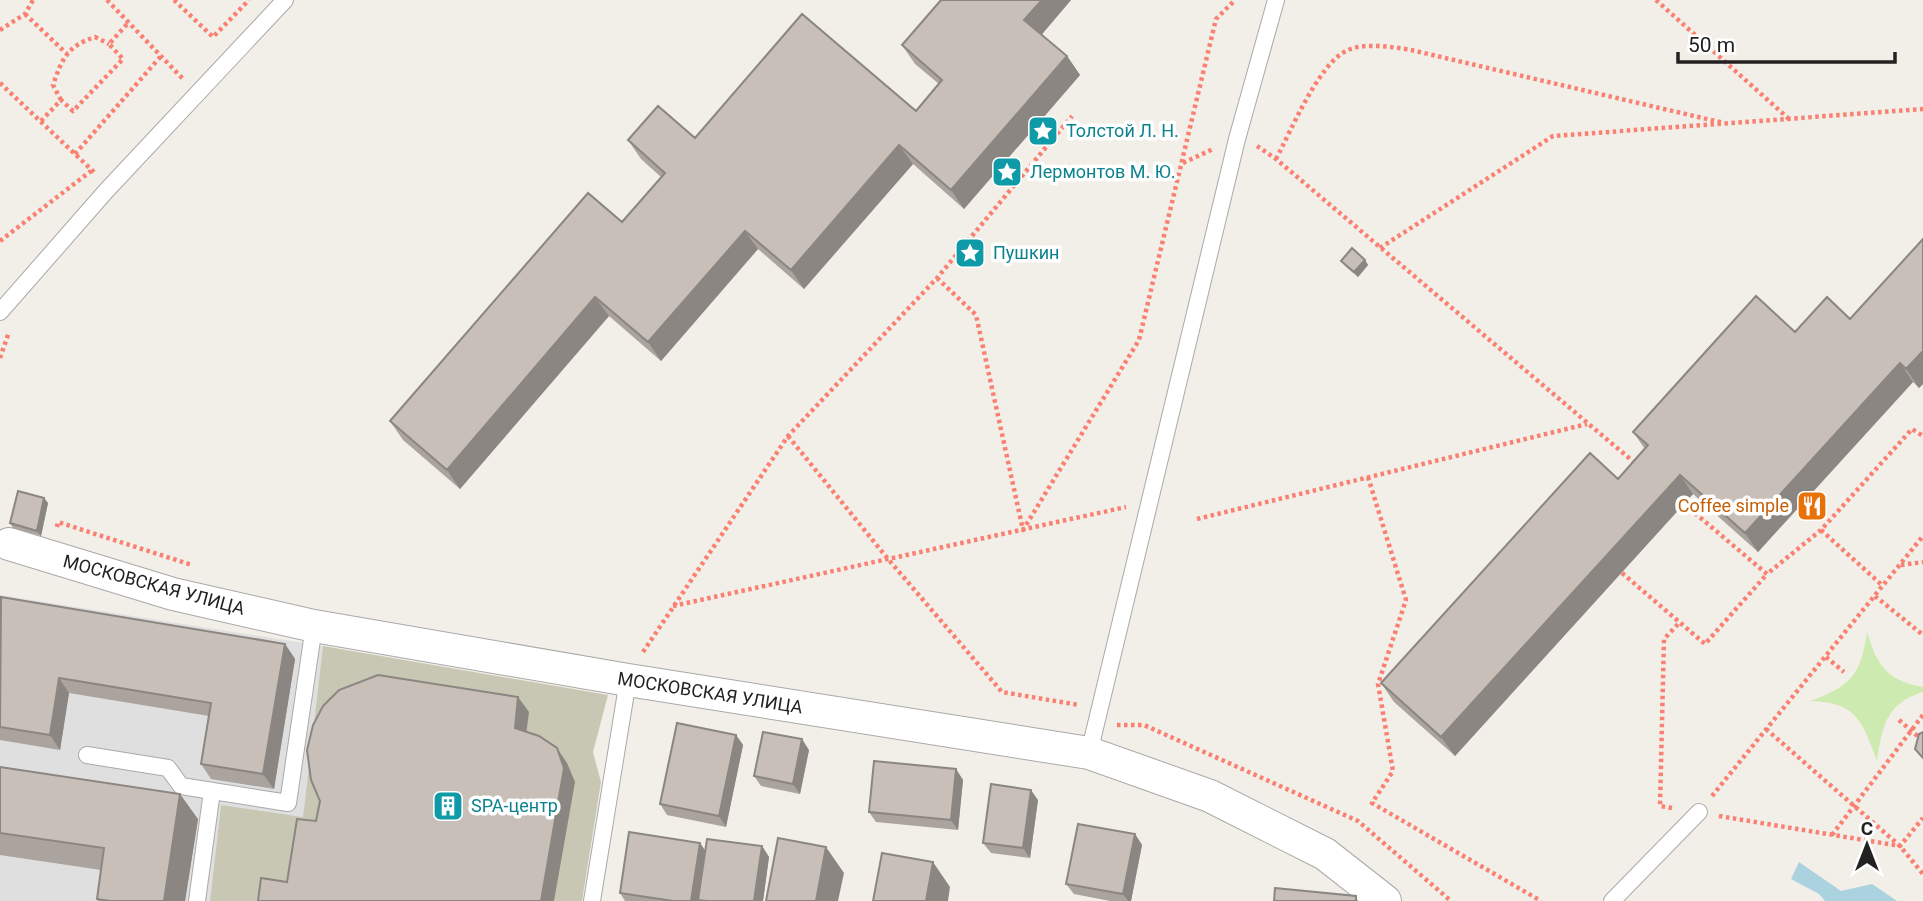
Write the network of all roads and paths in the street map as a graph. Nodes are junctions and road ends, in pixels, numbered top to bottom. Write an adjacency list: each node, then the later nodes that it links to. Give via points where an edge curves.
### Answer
1 (33, 0): 9 (path)
2 (107, 0): 10 (path)
3 (174, 0): 4 (path, via 213,37)
4 (249, 0)
5 (285, 0): 16 (lane)
6 (1235, 0): 26 (path, via 1216,19)
7 (1276, 0): 23 (lane)
8 (1656, 0): 20 (path)
9 (25, 14): 11 (path); 13 (path)
10 (129, 22): 12 (path); 14 (path)
11 (0, 30)
12 (109, 44): 13 (path, via 95,37 79,42); 17 (path, via 123,59 73,111)
13 (67, 54): 17 (path, via 53,85)
14 (162, 55): 16 (path); 24 (path)
15 (0, 83): 21 (path)
16 (196, 94): 28 (lane)
17 (61, 100): 21 (path)
18 (1923, 109): 20 (path)
19 (1072, 116): 31 (path)
20 (1789, 119): 22 (path)
21 (41, 121): 24 (path)
22 (1728, 124): 25 (path, via 1378,46 1347,50 1323,71); 30 (path, via 1553,136)
23 (1237, 139): 25 (path); 26 (path); 38 (lane)
24 (75, 153): 27 (path)
25 (1276, 159): 30 (path)
26 (1182, 163): 41 (path, via 1139,340)
27 (93, 170): 28 (path); 29 (path)
28 (106, 191): 32 (lane)
29 (0, 241)
30 (1380, 248): 33 (path)
31 (937, 278): 34 (path); 41 (path, via 976,315)
32 (0, 312)
33 (1588, 424): 36 (path); 37 (path)
34 (788, 436): 46 (path); 54 (path)
35 (1923, 436): 42 (path, via 1912,429)
36 (1640, 468)
37 (1368, 477): 40 (path); 83 (path, via 1406,600 1378,684 1393,771 1372,803)
38 (1151, 502): 41 (path); 64 (lane)
39 (1684, 504): 51 (path)
40 (1197, 519)
41 (1023, 530): 46 (path)
42 (1821, 530): 51 (path); 52 (path)
43 (1923, 536): 48 (path)
44 (4, 542): 45 (street, МОСКОВСКАЯ УЛИЦА)
45 (47, 555): 49 (path, via 58,522); 56 (street, МОСКОВСКАЯ УЛИЦА, via 173,594)
46 (888, 559): 54 (path); 64 (path, via 1002,692)
47 (1923, 562): 48 (path)
48 (1900, 565): 52 (path)
49 (195, 566)
50 (1622, 572): 55 (path)
51 (1767, 574): 55 (path, via 1705,644)
52 (1883, 586): 53 (path)
53 (1875, 596): 57 (path); 61 (path)
54 (673, 606): 59 (path)
55 (1680, 622): 74 (path, via 1664,639 1660,806)
56 (314, 626): 63 (street, МОСКОВСКАЯ УЛИЦА); 72 (lane, via 288,803)
57 (1923, 635)
58 (631, 648): 59 (path)
59 (644, 650): 60 (path); 63 (path)
60 (658, 652)
61 (1825, 657): 62 (path); 67 (path)
62 (1843, 672)
63 (628, 680): 69 (street, МОСКОВСКАЯ УЛИЦА); 80 (lane)
64 (1100, 708): 69 (lane)
65 (1923, 715): 68 (path)
66 (1899, 720): 68 (path)
67 (1766, 730): 73 (path); 74 (path)
68 (1912, 730): 70 (path); 73 (path)
69 (1093, 739): 81 (street, МОСКОВСКАЯ УЛИЦА, via 1325,854); 82 (path, via 1144,725 1358,821)
70 (1922, 740)
71 (87, 755): 72 (lane, via 168,768 181,786)
72 (212, 791): 79 (lane)
73 (1854, 806): 76 (path); 77 (path)
74 (1699, 812): 76 (path); 84 (lane)
75 (1923, 818): 77 (path)
76 (1831, 836): 77 (path)
77 (1900, 846): 78 (path)
78 (1923, 874)
79 (197, 901)
80 (592, 901)
81 (1385, 901)
82 (1451, 901)
83 (1541, 901)
84 (1612, 901)

